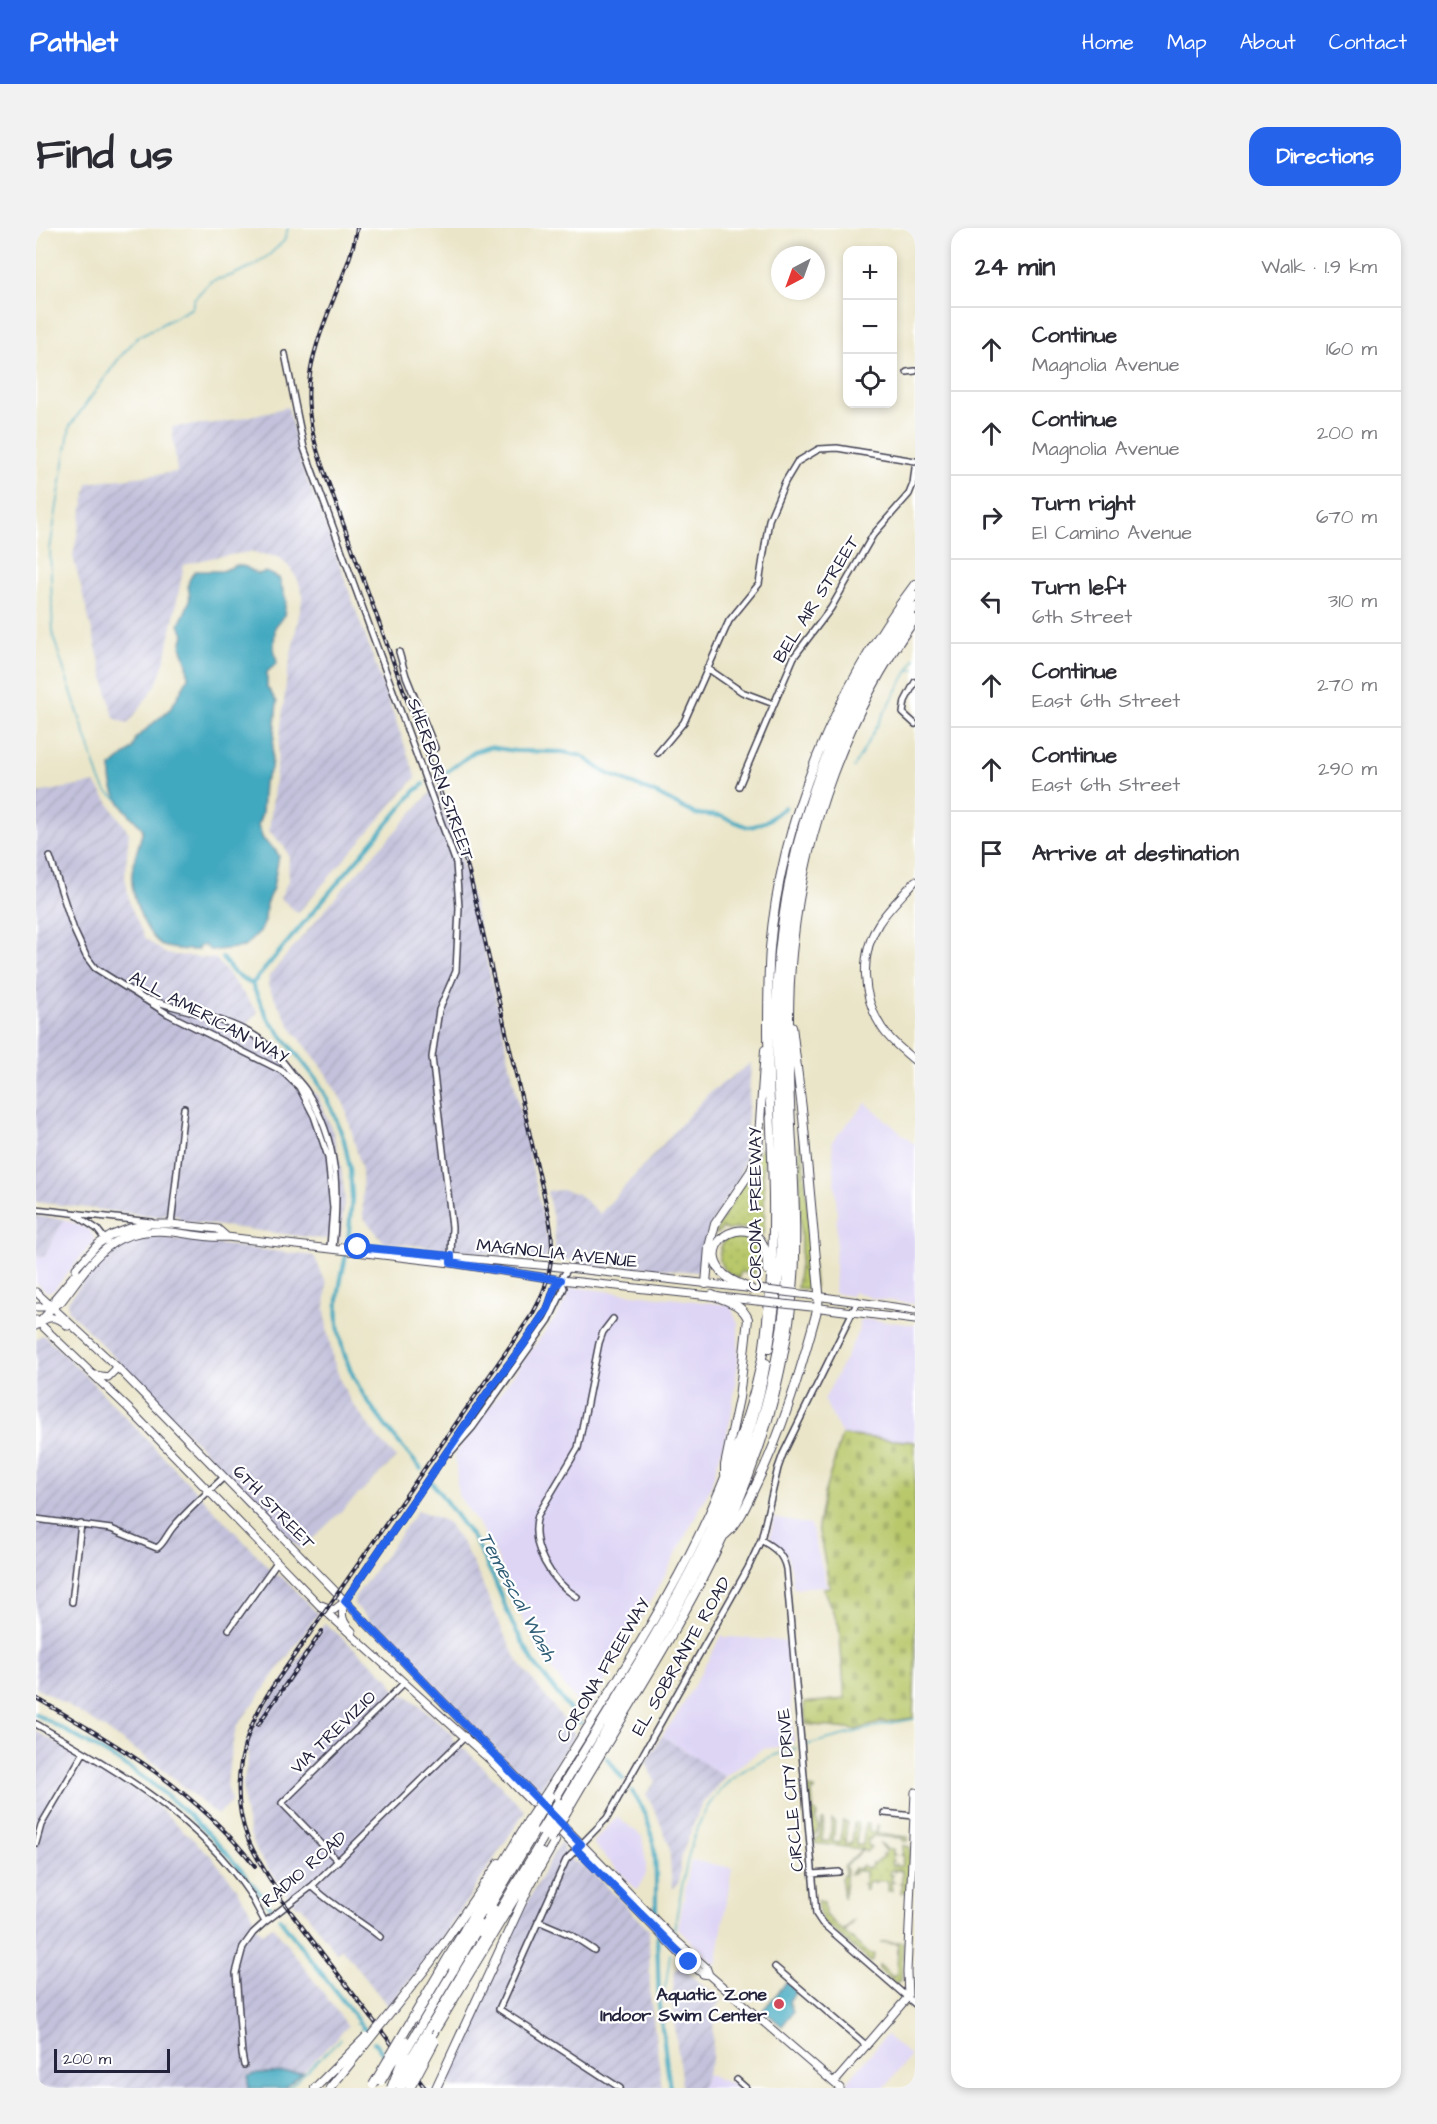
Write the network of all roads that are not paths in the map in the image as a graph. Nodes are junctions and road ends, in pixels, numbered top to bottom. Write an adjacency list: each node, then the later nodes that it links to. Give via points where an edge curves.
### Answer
1 (285, 354): 34 (street, SHERBORN STREET, via 304,448 456,863 456,971 439,1010 432,1057 453,1227)
2 (915, 371): 3 (street)
3 (907, 372)
4 (915, 461): 11 (street, via 837,448 819,449 797,462 769,520 759,584 729,621)
5 (915, 468): 14 (street, BEL AIR STREET, via 909,494 873,535 828,613 800,648)
6 (915, 584): 13 (highway, CORONA FREEWAY, via 886,623)
7 (915, 595): 16 (highway, via 871,661)
8 (915, 607): 23 (highway, via 850,715 823,786)
9 (915, 619): 20 (highway, CORONA FREEWAY, via 886,663 851,730)
10 (399, 652): 17 (street)
11 (707, 668): 14 (street, via 742,692); 18 (street, via 684,722)
12 (915, 682): 15 (street, via 903,713)
13 (845, 695): 16 (highway); 26 (highway, CORONA FREEWAY, via 818,754 785,859 770,948)
14 (774, 704): 19 (street, BEL AIR STREET)
15 (915, 724)
16 (832, 738): 64 (highway, via 792,861 780,940 776,1035 781,1247 773,1324 761,1392 744,1451)
17 (435, 748)
18 (658, 753)
19 (739, 786)
20 (812, 844): 23 (highway); 25 (highway, CORONA FREEWAY, via 792,946)
21 (50, 857): 24 (street, ALL AMERICAN WAY, via 86,956 95,968)
22 (915, 881): 27 (main road, via 878,925 867,951 865,973 868,996 882,1028)
23 (795, 884): 64 (highway, via 783,970 782,1068 789,1229 780,1333 770,1389 748,1459 721,1526)
24 (142, 999): 33 (street, ALL AMERICAN WAY, via 282,1071 299,1087 328,1157); 33 (street, ALL AMERICAN WAY, via 247,1031 266,1043 290,1071 310,1097 332,1153 338,1193)
25 (789, 1010): 42 (highway, via 803,1117); 61 (highway, CORONA FREEWAY, via 795,1200 790,1316 766,1427)
26 (768, 1031): 38 (highway, via 759,1151 751,1171 715,1224); 52 (highway, CORONA FREEWAY, via 774,1251)
27 (915, 1061)
28 (184, 1108): 31 (street)
29 (36, 1209): 30 (street)
30 (75, 1214): 31 (street); 32 (street, via 91,1224)
31 (170, 1228): 32 (main road, MAGNOLIA AVENUE, via 150,1224 130,1228); 33 (main road, MAGNOLIA AVENUE, via 218,1229 227,1236)
32 (107, 1242): 35 (main road, MAGNOLIA AVENUE, via 98,1244); 45 (main road, MAGNOLIA AVENUE)
33 (335, 1248): 34 (main road, MAGNOLIA AVENUE)
34 (451, 1259): 36 (main road, MAGNOLIA AVENUE); 37 (main road, MAGNOLIA AVENUE)
35 (76, 1268): 40 (main road, via 51,1296); 45 (main road, MAGNOLIA AVENUE)
36 (568, 1269): 37 (street); 38 (main road, MAGNOLIA AVENUE)
37 (561, 1280): 41 (main road, MAGNOLIA AVENUE); 67 (street, via 536,1327)
38 (706, 1284): 39 (main road, MAGNOLIA AVENUE); 41 (main road)
39 (755, 1289): 42 (main road, MAGNOLIA AVENUE, bridge); 52 (highway, via 728,1279 715,1261 716,1249 728,1233 747,1230 766,1248)
40 (36, 1290): 45 (main road)
41 (712, 1295): 46 (main road, MAGNOLIA AVENUE, bridge); 57 (highway, via 734,1303 748,1319)
42 (818, 1296): 43 (main road, MAGNOLIA AVENUE); 46 (highway)
43 (858, 1301): 47 (main road, MAGNOLIA AVENUE); 48 (street, EL SOBRANTE ROAD)
44 (36, 1307): 45 (main road)
45 (53, 1307): 51 (main road, MAGNOLIA AVENUE); 53 (main road, 6TH STREET)
46 (815, 1307): 48 (main road, MAGNOLIA AVENUE); 61 (highway, via 788,1410 736,1526)
47 (915, 1310)
48 (854, 1312): 50 (main road, MAGNOLIA AVENUE); 62 (street, EL SOBRANTE ROAD, via 783,1454)
49 (613, 1319): 66 (street, via 599,1343 578,1448 535,1526 537,1545 547,1563 560,1583)
50 (915, 1320)
51 (37, 1323): 53 (main road, via 56,1318); 55 (main road, 6TH STREET)
52 (767, 1325): 57 (highway, CORONA FREEWAY, via 754,1392)
53 (99, 1350): 54 (main road, 6TH STREET)
54 (117, 1368): 55 (main road, via 108,1377); 56 (main road, 6TH STREET)
55 (90, 1372): 58 (main road, 6TH STREET)
56 (224, 1477): 58 (street); 67 (main road, 6TH STREET)
57 (724, 1482): 73 (highway, CORONA FREEWAY)
58 (209, 1492): 60 (street, via 157,1548 123,1533); 63 (main road, 6TH STREET)
59 (36, 1519): 60 (street)
60 (81, 1524): 68 (street)
61 (722, 1539): 73 (highway, CORONA FREEWAY, via 678,1624)
62 (761, 1540): 86 (street, EL SOBRANTE ROAD, via 614,1808); 90 (street, CIRCLE CITY DRIVE, via 773,1547 786,1569)
63 (277, 1562): 65 (main road, 6TH STREET); 69 (street)
64 (693, 1572): 73 (highway); 73 (highway)
65 (311, 1596): 67 (main road, via 334,1610); 70 (main road, 6TH STREET)
66 (577, 1597)
67 (345, 1601): 70 (main road, via 344,1621); 74 (main road, 6TH STREET)
68 (72, 1602)
69 (229, 1629)
70 (374, 1656): 71 (main road, 6TH STREET)
71 (404, 1683): 75 (main road, 6TH STREET); 88 (street, VIA TREVIZIO, via 282,1803)
72 (36, 1724): 76 (street)
73 (600, 1728): 77 (highway, CORONA FREEWAY); 77 (highway, CORONA FREEWAY); 77 (highway)
74 (471, 1730): 75 (street, RADIO ROAD); 86 (main road, 6TH STREET)
75 (465, 1737): 86 (main road, 6TH STREET); 88 (street, RADIO ROAD)
76 (84, 1752): 82 (street); 94 (street, via 132,1781 191,1828 235,1876)
77 (585, 1754): 79 (highway, CORONA FREEWAY); 79 (highway, CORONA FREEWAY); 79 (highway)
78 (915, 1792): 81 (main road)
79 (557, 1801): 84 (highway, CORONA FREEWAY, bridge); 84 (highway, bridge); 84 (highway, CORONA FREEWAY, bridge, via 559,1834)
80 (884, 1813): 81 (street)
81 (914, 1816): 83 (main road)
82 (39, 1823): 85 (street)
83 (914, 1826): 91 (main road)
84 (541, 1832): 87 (highway, CORONA FREEWAY); 102 (highway); 103 (highway, CORONA FREEWAY); 112 (highway, bridge); 112 (highway, bridge, via 406,2050); 115 (highway, via 530,1885)
85 (36, 1843)
86 (579, 1847): 93 (street, EL SOBRANTE ROAD, via 566,1860); 99 (main road, via 706,1967); 99 (main road, via 667,1941)
87 (507, 1857): 102 (highway, CORONA FREEWAY); 105 (highway, bridge, via 496,1866 407,1992)
88 (338, 1861): 92 (street, RADIO ROAD)
89 (839, 1872): 90 (street)
90 (812, 1874): 100 (street, CIRCLE CITY DRIVE, via 818,1919)
91 (913, 1883): 96 (main road)
92 (312, 1886): 94 (street, RADIO ROAD); 95 (street)
93 (538, 1921): 97 (street); 116 (street, EL SOBRANTE ROAD, via 499,2009)
94 (265, 1922): 106 (street, RADIO ROAD, via 243,1947 236,1969)
95 (380, 1937)
96 (912, 1941): 100 (main road)
97 (594, 1950)
98 (776, 1966): 104 (street)
99 (709, 1975): 109 (main road)
100 (908, 1998): 101 (street, CIRCLE CITY DRIVE); 104 (main road)
101 (915, 2004)
102 (413, 2021): 108 (highway, CORONA FREEWAY, bridge)
103 (433, 2039): 113 (highway, bridge); 114 (highway, bridge)
104 (867, 2046): 109 (main road)
105 (354, 2053): 110 (highway); 111 (highway)
106 (244, 2065)
107 (737, 2080): 117 (street)
108 (376, 2086)
109 (835, 2086)
110 (315, 2088)
111 (330, 2088)
112 (393, 2088)
113 (401, 2088)
114 (410, 2088)
115 (436, 2088)
116 (620, 2088)
117 (746, 2088)

